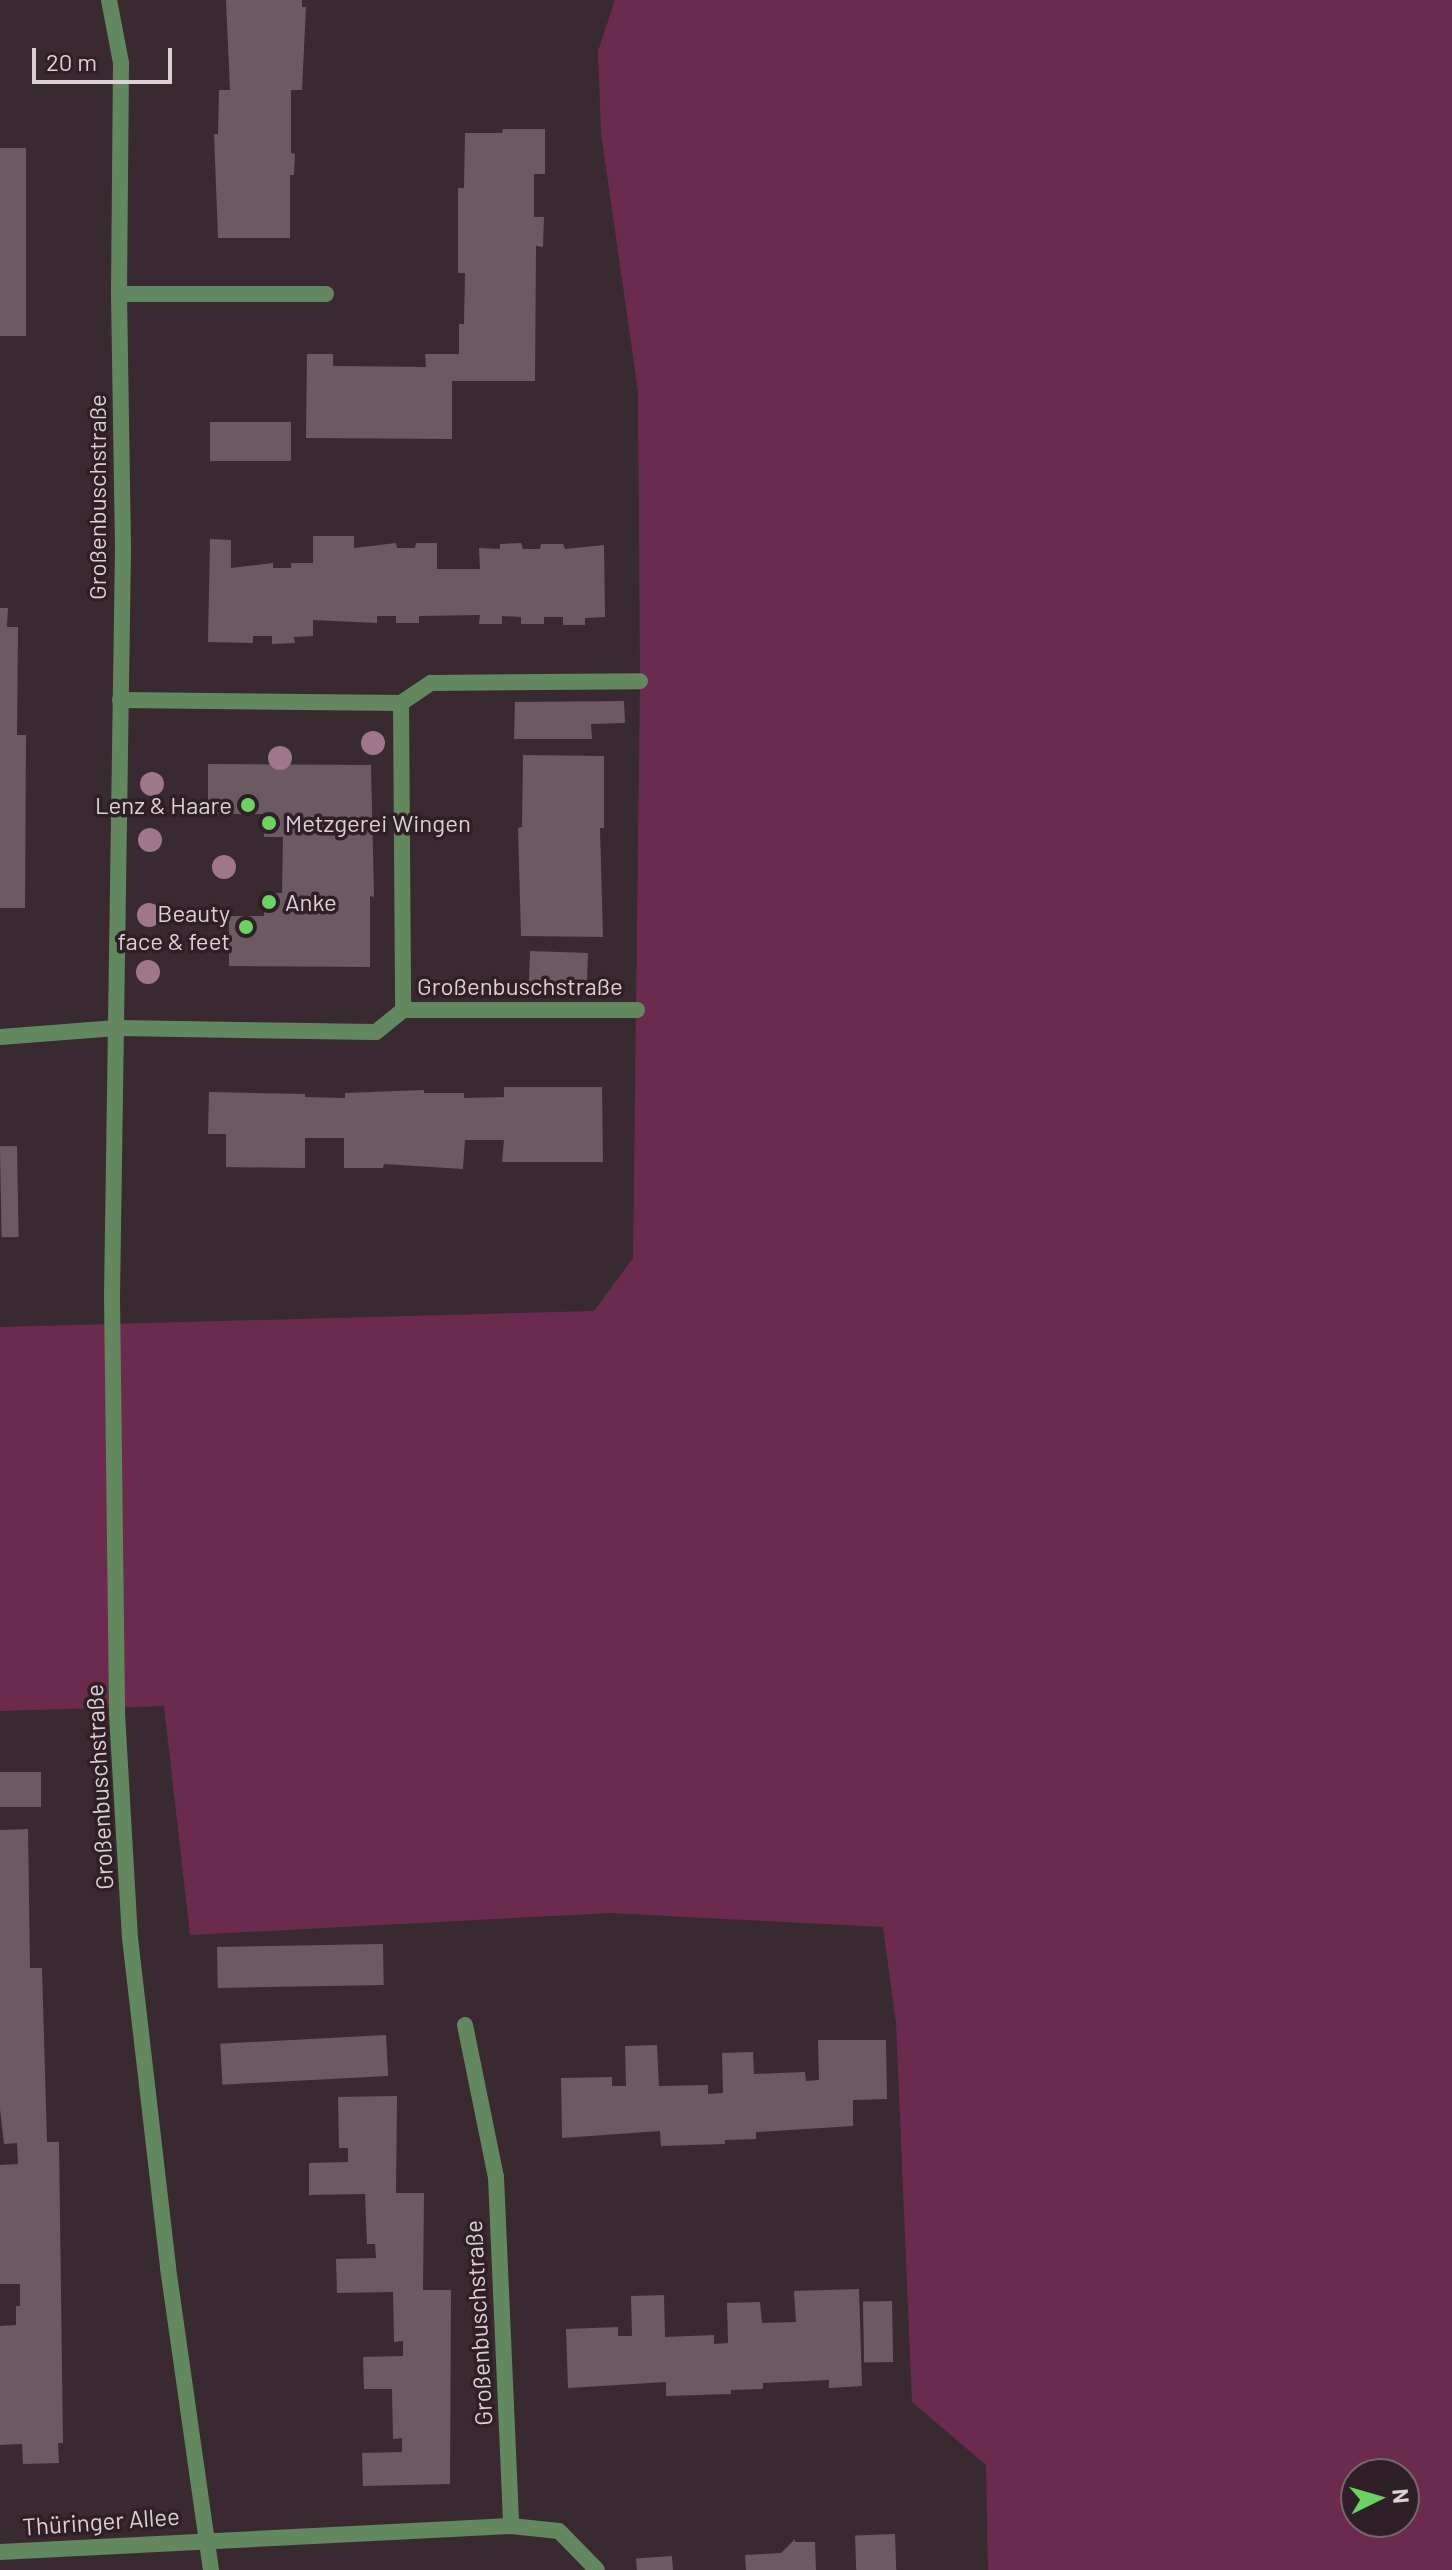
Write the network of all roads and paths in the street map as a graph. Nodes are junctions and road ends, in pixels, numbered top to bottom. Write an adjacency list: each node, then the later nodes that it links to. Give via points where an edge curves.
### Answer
1 (109, 0): 2 (street, Großenbuschstraße, via 121,63)
2 (119, 294): 3 (street); 5 (street, Großenbuschstraße)
3 (326, 294)
4 (640, 681): 6 (street, via 431,683)
5 (120, 700): 6 (street); 9 (street, Großenbuschstraße)
6 (401, 703): 7 (street, Großenbuschstraße)
7 (403, 1010): 8 (street, Großenbuschstraße); 9 (street, Großenbuschstraße, via 376,1032)
8 (637, 1010)
9 (117, 1028): 10 (street); 13 (street, Großenbuschstraße, via 112,1296 117,1713 130,1938)
10 (0, 1037)
11 (465, 2025): 12 (street, Großenbuschstraße, via 496,2177)
12 (511, 2526): 13 (street); 16 (street, via 559,2531)
13 (204, 2539): 14 (street, Thüringer Allee); 15 (street, Großenbuschstraße)
14 (0, 2552)
15 (211, 2570)
16 (597, 2570)

